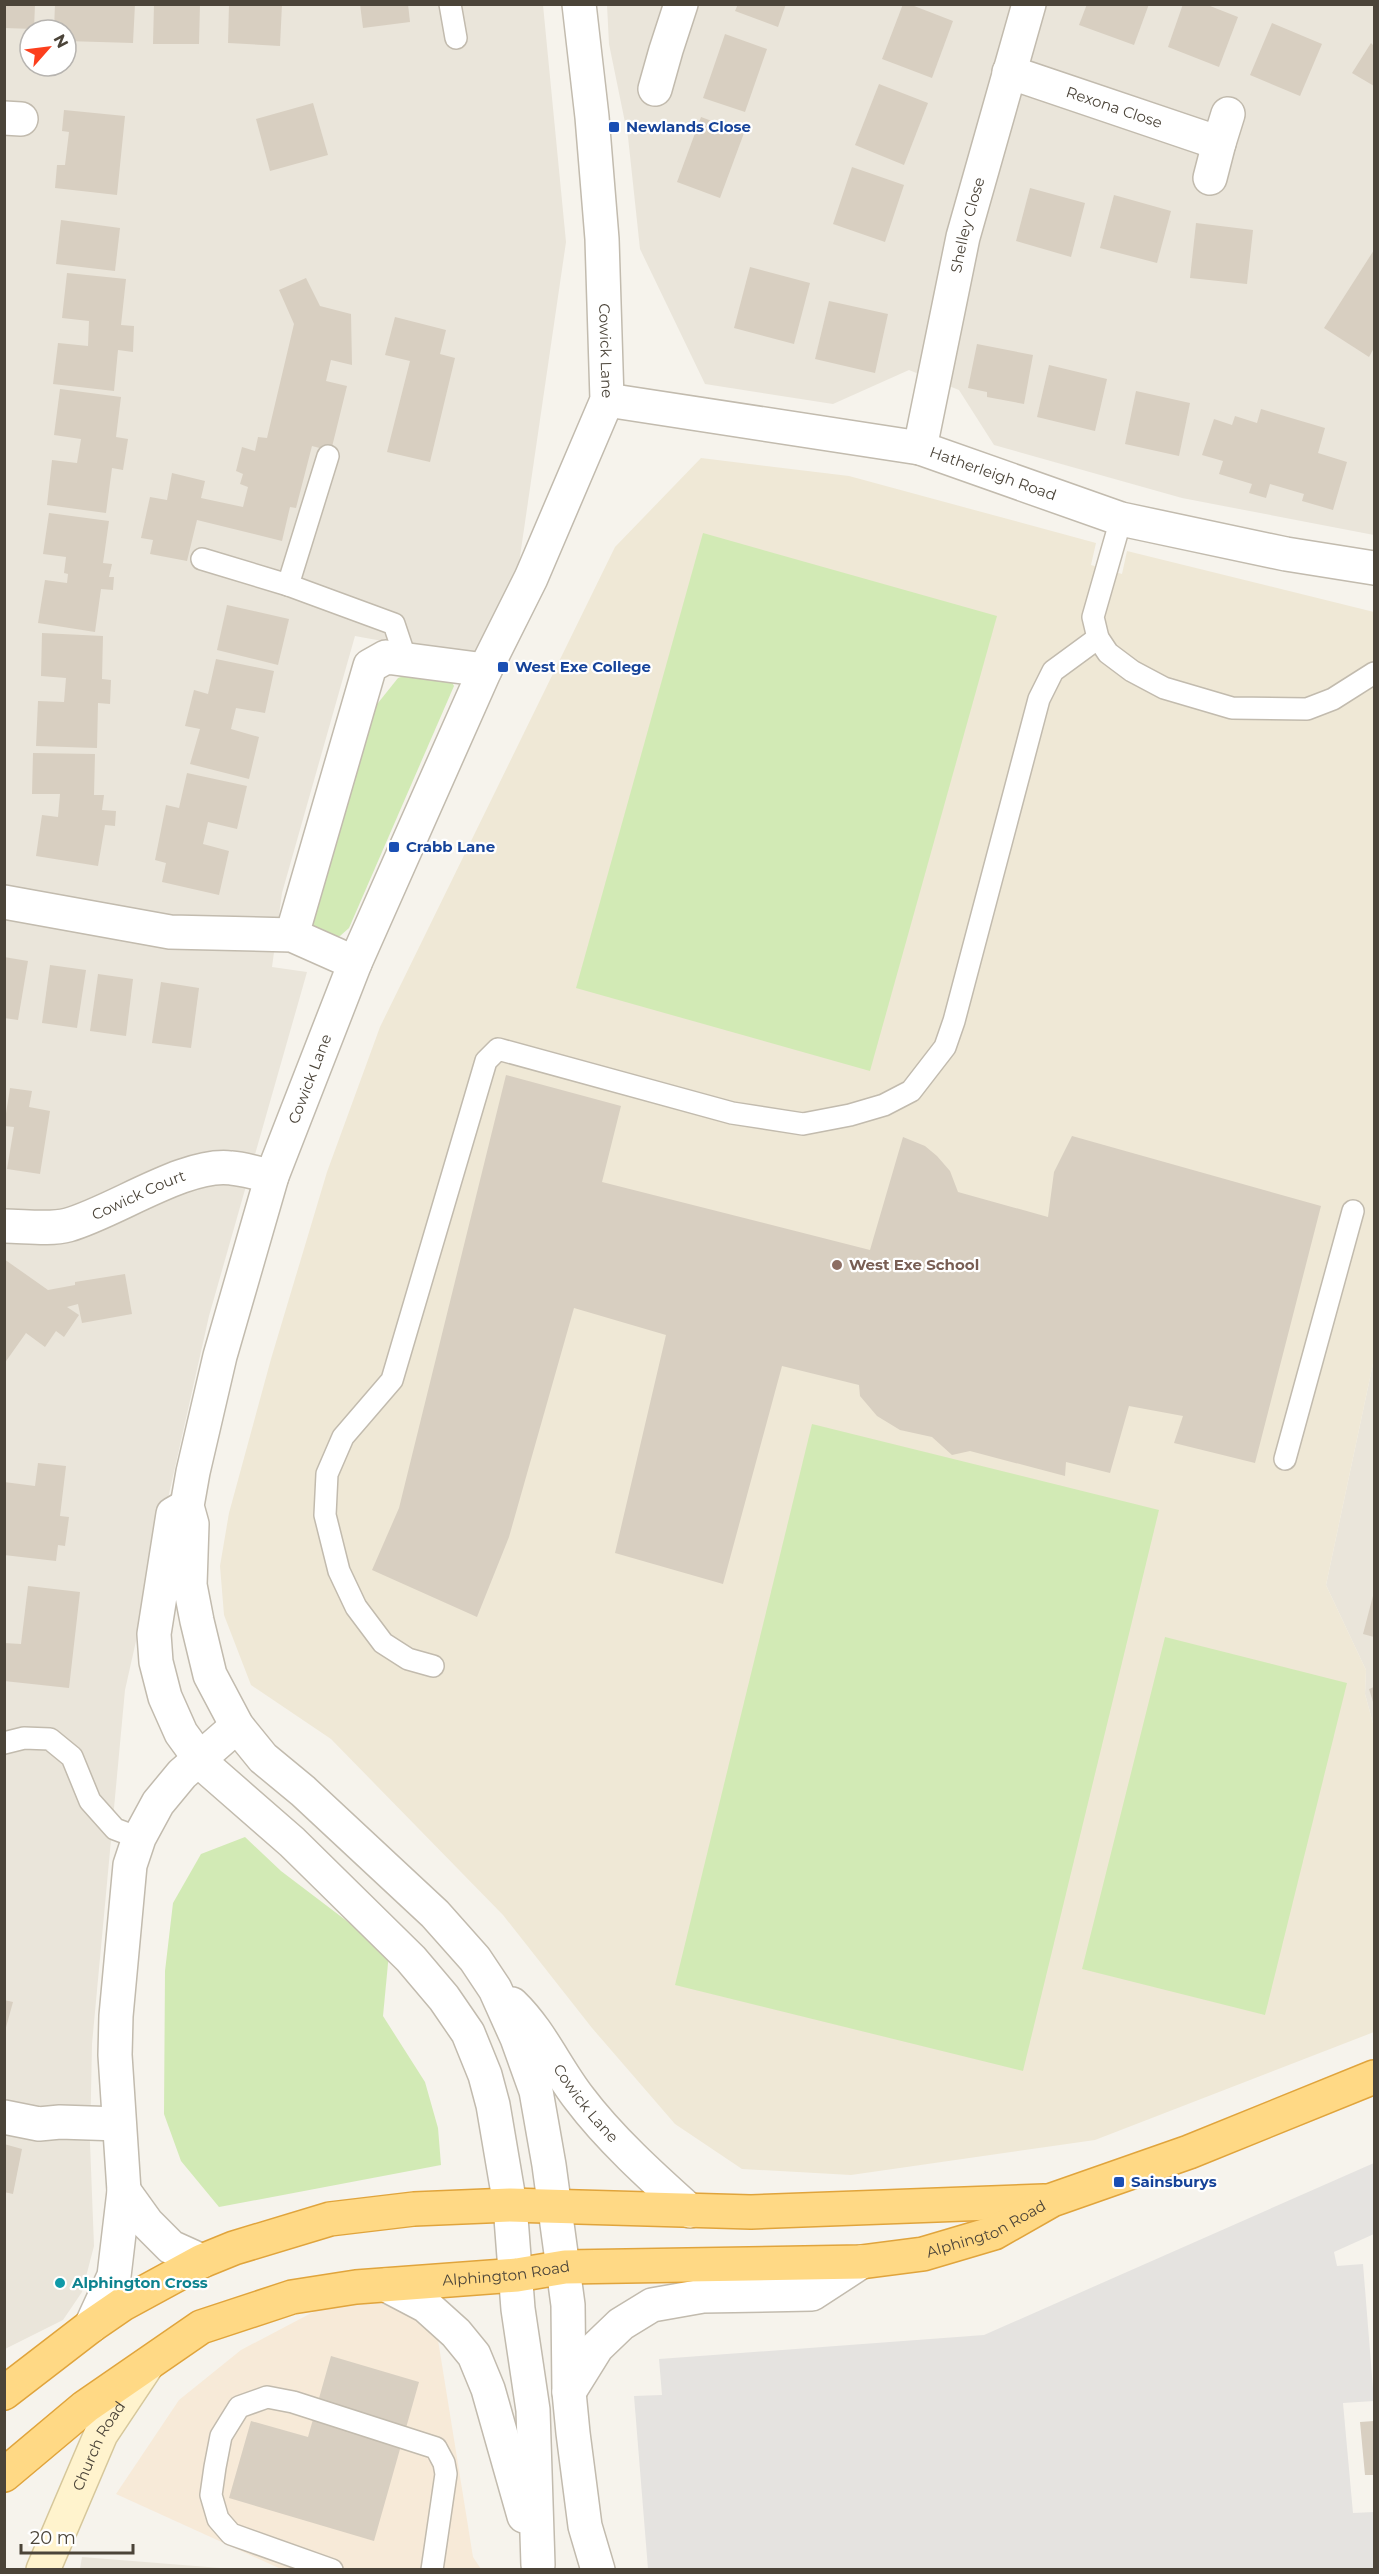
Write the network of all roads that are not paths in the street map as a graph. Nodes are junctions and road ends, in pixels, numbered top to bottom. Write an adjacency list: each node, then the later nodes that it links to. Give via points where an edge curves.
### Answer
1 (450, 4): 5 (lane)
2 (579, 4): 9 (street, Cowick Lane, via 602,239)
3 (681, 4): 7 (street)
4 (1029, 4): 6 (street, Shelley Close)
5 (456, 38)
6 (1009, 72): 8 (street, Rexona Close, via 1224,129); 10 (street, Shelley Close, via 963,237)
7 (656, 89)
8 (1210, 178)
9 (607, 400): 10 (street, Hatherleigh Road); 18 (street, Cowick Lane, via 531,578)
10 (920, 448): 12 (street, Hatherleigh Road)
11 (328, 456): 15 (lane)
12 (1121, 519): 14 (street, Hatherleigh Road); 16 (lane, via 1093,617)
13 (202, 559): 15 (lane)
14 (1374, 568)
15 (288, 585): 17 (lane, via 394,624)
16 (1098, 638): 19 (lane, via 1108,653 1164,688 1232,708 1307,709 1333,699); 28 (lane, via 1053,671 1039,699 954,1021 945,1047 911,1091 884,1105 803,1124 732,1113 498,1049 486,1061 392,1380 343,1437 327,1474 325,1515 339,1571 356,1607 383,1643 408,1659)
17 (406, 660): 18 (street); 21 (street, via 386,657 370,666)
18 (485, 670): 22 (street, Cowick Lane)
19 (1374, 673)
20 (4, 902): 21 (street, via 170,932)
21 (292, 934): 22 (street)
22 (355, 963): 23 (street, Cowick Lane)
23 (272, 1176): 25 (street, Cowick Court, via 232,1168 209,1169 150,1189 65,1226); 27 (street, Cowick Lane, via 220,1356)
24 (1353, 1210): 26 (lane)
25 (4, 1226)
26 (1285, 1459)
27 (188, 1506): 29 (street, Cowick Lane, via 192,1524 190,1585 197,1621 210,1675); 31 (street, via 173,1514 154,1634 165,1696 181,1733)
28 (433, 1666)
29 (237, 1726): 31 (street); 33 (street, Cowick Lane, via 263,1758 435,1914 475,1959)
30 (4, 1743): 32 (lane, via 24,1738 50,1739 72,1757 90,1801 115,1829)
31 (200, 1758): 32 (street, via 158,1803); 39 (street, via 411,1959 444,1998 468,2033 485,2075)
32 (139, 1838): 36 (street, via 130,1865 116,2016)
33 (495, 1989): 40 (street, via 536,2091); 41 (street, Cowick Lane, via 543,2040 579,2098 652,2177)
34 (1374, 2077): 38 (highway, Alphington Road, via 1189,2152)
35 (4, 2117): 36 (street, via 39,2124)
36 (119, 2124): 37 (street)
37 (124, 2191): 42 (street, via 171,2247); 47 (street, via 114,2276)
38 (1052, 2200): 41 (highway, Alphington Road); 43 (highway, Alphington Road, via 994,2233 923,2254)
39 (510, 2205): 40 (highway, Alphington Road); 42 (highway, Alphington Road, via 330,2218); 45 (street)
40 (554, 2206): 41 (highway, Alphington Road); 44 (street)
41 (690, 2211)
42 (202, 2261): 47 (highway, Alphington Road)
43 (861, 2262): 44 (highway, Alphington Road); 50 (street, via 812,2294 702,2296 652,2304 621,2324 597,2347)
44 (564, 2267): 45 (highway, Alphington Road); 50 (street)
45 (517, 2275): 46 (highway, Alphington Road); 53 (street, via 518,2309 533,2410)
46 (386, 2285): 48 (highway, Alphington Road, via 292,2297 201,2327); 53 (street, via 426,2306 474,2355 488,2389)
47 (91, 2326): 49 (highway, Alphington Road)
48 (150, 2361): 51 (highway, Alphington Road, via 85,2407); 52 (main road, Church Road, via 101,2434)
49 (4, 2392)
50 (569, 2392): 56 (street, via 585,2526)
51 (4, 2475)
52 (49, 2566)
53 (539, 2567)
54 (332, 2570): 55 (lane, via 231,2534 218,2519 211,2495 217,2457 221,2436 239,2407 267,2397 293,2402 436,2448 446,2474)
55 (432, 2570)
56 (598, 2570)

